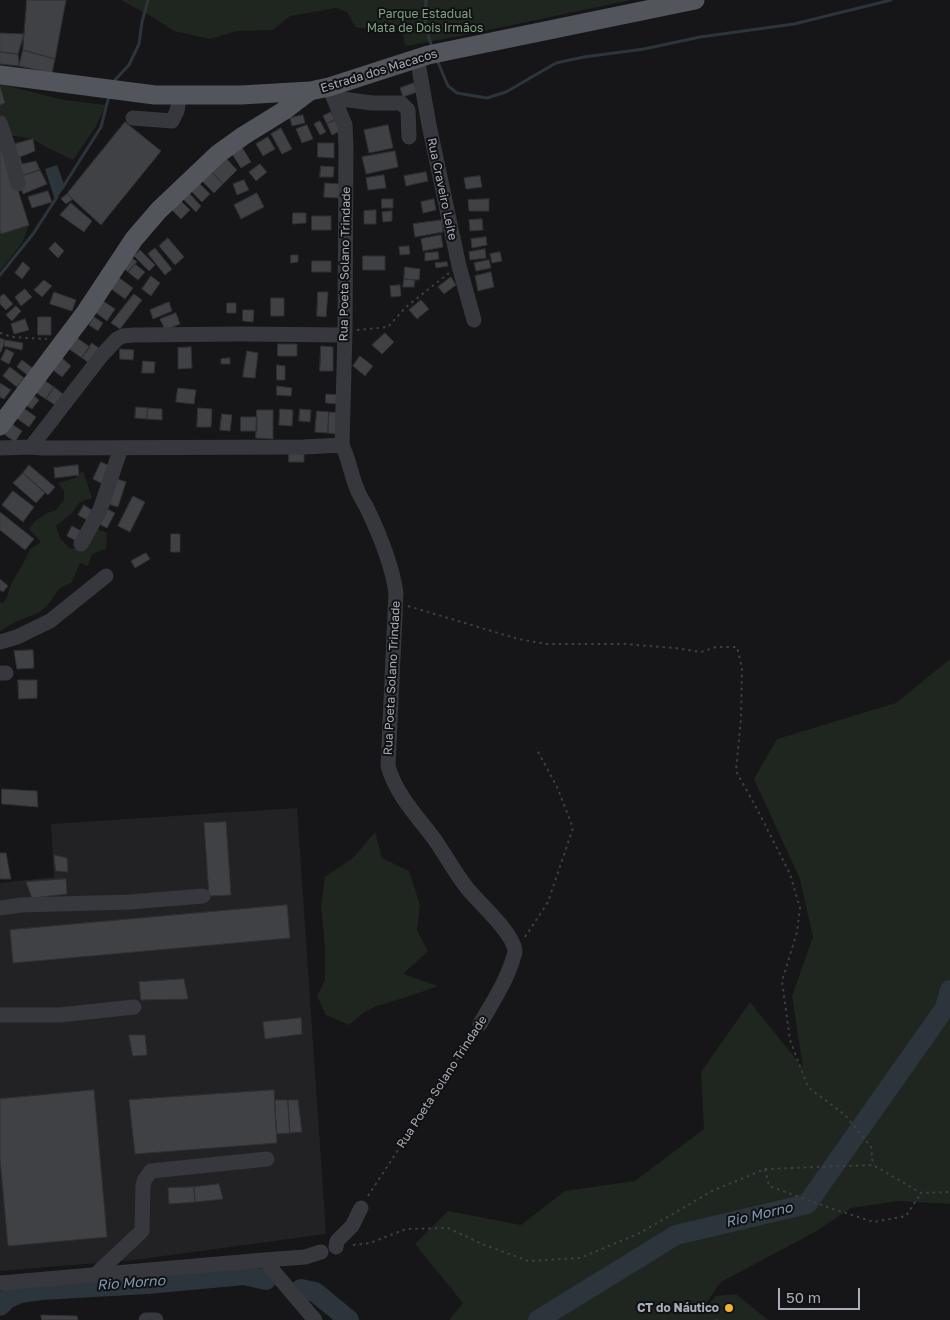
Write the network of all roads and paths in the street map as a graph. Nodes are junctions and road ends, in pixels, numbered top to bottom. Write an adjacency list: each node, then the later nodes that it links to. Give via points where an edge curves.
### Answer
1 (695, 0): 2 (main road, Estrada dos Macacos)
2 (429, 55): 5 (main road, Estrada dos Macacos); 11 (street, Rua Craveiro Leite, via 429,125)
3 (0, 75): 6 (main road, Estrada dos Macacos, via 110,90)
4 (310, 92): 5 (main road, Estrada dos Macacos); 6 (main road, Estrada dos Macacos); 15 (main road, via 218,154 159,210 134,239)
5 (331, 92): 9 (street, via 372,103 401,103 408,110); 14 (street, Rua Poeta Solano Trindade, via 345,124)
6 (180, 95): 7 (street, via 178,111 172,121)
7 (132, 118)
8 (0, 123): 10 (street)
9 (409, 137)
10 (18, 184)
11 (459, 266): 12 (street, Rua Craveiro Leite); 14 (path, via 406,307 388,327)
12 (474, 320)
13 (0, 333): 15 (path)
14 (345, 333): 17 (street, Rua Poeta Solano Trindade); 18 (street, via 124,336 102,356)
15 (65, 340): 16 (main road)
16 (0, 426)
17 (342, 445): 20 (street); 23 (street, Rua Poeta Solano Trindade, via 357,489 387,555 394,578)
18 (31, 447): 19 (street); 20 (street)
19 (0, 448)
20 (121, 448): 21 (street, via 100,510)
21 (81, 544)
22 (106, 576): 24 (street, via 50,621)
23 (396, 603): 28 (street, Rua Poeta Solano Trindade, via 388,766 392,778 467,888 505,931); 33 (path, via 518,639 546,644 625,644 701,652 716,647 737,647 742,668 736,771 790,874 800,908 797,932 782,981 790,1040 808,1087 844,1115 871,1146)
24 (0, 642)
25 (536, 748): 28 (path, via 557,787 573,828 548,902)
26 (203, 896): 27 (street)
27 (0, 908)
28 (515, 951): 31 (street, Rua Poeta Solano Trindade, via 499,991)
29 (134, 1007): 30 (street, via 60,1015)
30 (0, 1014)
31 (480, 1024): 37 (path, Rua Poeta Solano Trindade)
32 (267, 1159): 41 (street, via 151,1171 143,1185 142,1231)
33 (872, 1165): 34 (path); 36 (path)
34 (765, 1168): 36 (path, via 769,1186 874,1222 906,1216); 38 (path, via 712,1191 640,1233 580,1258 528,1261 448,1228 406,1229 370,1242)
35 (950, 1192): 36 (path)
36 (921, 1193)
37 (360, 1208): 38 (street, via 352,1226 337,1241)
38 (336, 1247)
39 (321, 1252): 40 (street, via 305,1257)
40 (264, 1260): 41 (street); 45 (street)
41 (95, 1275): 42 (street)
42 (0, 1283)
43 (146, 1320): 44 (street)
44 (156, 1320)
45 (315, 1320)

